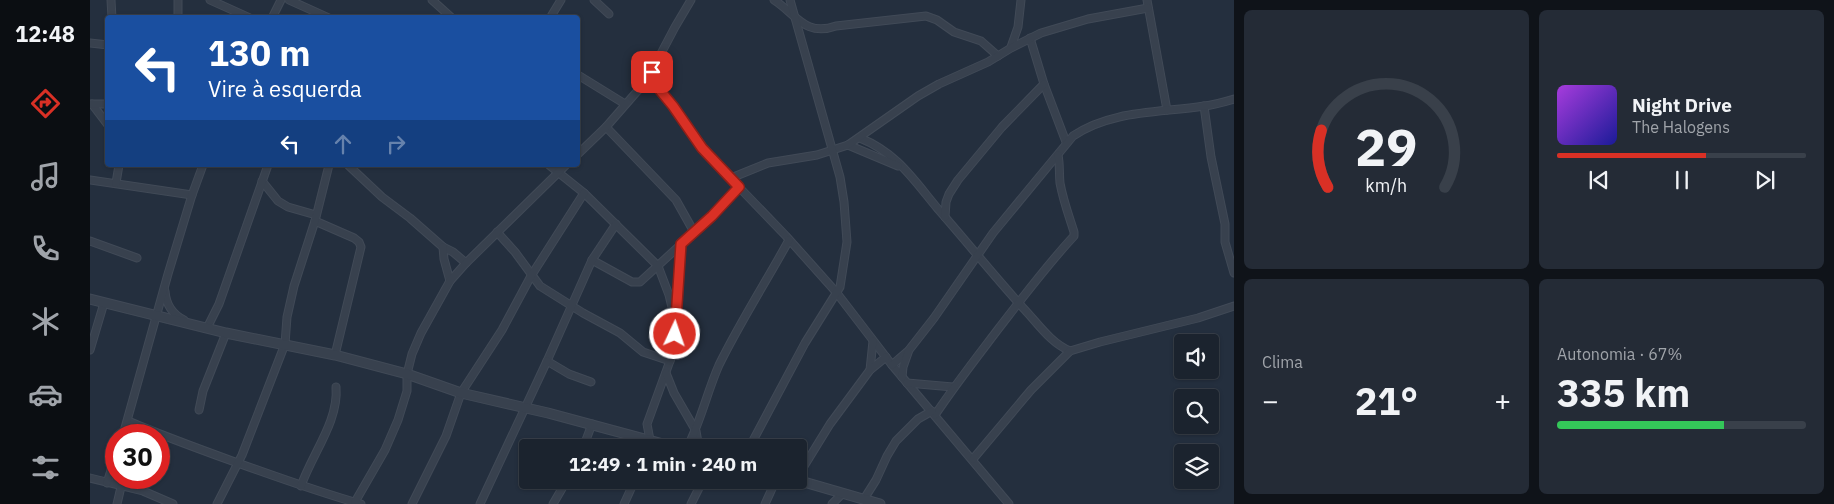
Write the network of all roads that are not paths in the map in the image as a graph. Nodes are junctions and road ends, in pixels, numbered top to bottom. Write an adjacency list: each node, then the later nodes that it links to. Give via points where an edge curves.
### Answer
1 (111, 0): 15 (street)
2 (178, 0): 16 (street)
3 (210, 0): 17 (street)
4 (281, 0): 18 (street)
5 (289, 0): 19 (street)
6 (432, 0): 20 (street)
7 (561, 0): 21 (street)
8 (594, 0): 14 (street)
9 (691, 0): 28 (street)
10 (774, 0): 22 (street)
11 (790, 0): 22 (street)
12 (1021, 0): 26 (street, via 1018,27)
13 (1148, 3): 23 (street); 38 (street)
14 (609, 14)
15 (112, 15)
16 (178, 15)
17 (243, 15)
18 (274, 15)
19 (322, 15)
20 (449, 15)
21 (552, 15)
22 (796, 20): 27 (street, via 824,30 926,16 954,32 981,40); 46 (street)
23 (1030, 38): 26 (street); 31 (street)
24 (90, 43): 25 (street)
25 (105, 45)
26 (1011, 48): 27 (street)
27 (998, 56): 41 (street, via 918,96)
28 (652, 72): 30 (street); 32 (street)
29 (580, 76): 36 (street)
30 (654, 83): 32 (street); 58 (street, via 710,158)
31 (1044, 84): 43 (street); 65 (street, via 1002,127 958,180 946,202)
32 (642, 85): 36 (street)
33 (1234, 100): 37 (street)
34 (91, 104): 35 (street); 39 (street)
35 (105, 104)
36 (625, 104): 40 (street)
37 (1204, 106): 38 (street); 79 (street, via 1210,157 1225,224 1225,242)
38 (1167, 110): 43 (street, via 1094,123)
39 (105, 122)
40 (606, 127): 47 (street); 69 (street, via 676,200)
41 (872, 129): 42 (street); 44 (street)
42 (860, 138): 44 (street); 45 (street)
43 (1066, 142): 48 (street)
44 (875, 144): 56 (street)
45 (848, 145): 46 (street); 56 (street)
46 (832, 151): 58 (street, via 768,163); 83 (street, via 840,177 847,242)
47 (580, 152)
48 (1058, 156): 74 (street, via 1006,215); 85 (street, via 1064,202 1074,236)
49 (120, 167): 61 (street)
50 (202, 167): 64 (street)
51 (267, 167): 60 (street)
52 (328, 167): 66 (street)
53 (350, 167): 73 (street)
54 (551, 167): 57 (street)
55 (564, 167): 57 (street)
56 (903, 168): 65 (street)
57 (558, 173): 63 (street); 68 (street)
58 (730, 178): 62 (street)
59 (90, 180): 61 (street)
60 (262, 181): 66 (street, via 278,201); 92 (street, via 219,304)
61 (116, 183): 64 (street)
62 (739, 187): 69 (street); 70 (street)
63 (584, 193): 67 (street); 80 (street)
64 (192, 195): 82 (street)
65 (945, 217): 74 (street)
66 (315, 218): 95 (street, via 292,292); 100 (street, via 354,238 360,247)
67 (616, 224): 76 (street); 78 (street)
68 (497, 232): 77 (street); 80 (street)
69 (694, 232): 72 (street)
70 (789, 240): 83 (street); 121 (street, via 719,365)
71 (90, 241): 75 (street)
72 (681, 244): 78 (street); 90 (street)
73 (442, 247): 77 (street); 81 (street)
74 (978, 254): 85 (street); 98 (street)
75 (138, 258)
76 (592, 260): 78 (street, via 632,282 640,282); 87 (street)
77 (466, 263): 81 (street)
78 (658, 266): 90 (street)
79 (1234, 273)
80 (531, 276): 87 (street, via 540,286); 114 (street, via 502,330)
81 (450, 281): 108 (street, via 421,333)
82 (165, 288): 89 (street); 91 (street, via 172,312)
83 (836, 292): 94 (street); 127 (street)
84 (90, 299): 86 (street)
85 (1018, 302): 96 (street); 113 (street)
86 (104, 303): 89 (street); 97 (street)
87 (571, 304): 103 (street); 104 (street, via 620,333 643,352)
88 (1234, 306): 99 (street)
89 (156, 316): 91 (street); 118 (street)
90 (675, 320): 104 (street, via 675,347)
91 (190, 324): 92 (street)
92 (207, 328): 93 (street)
93 (226, 333): 95 (street); 116 (street, via 202,391)
94 (873, 341): 101 (street); 106 (street)
95 (285, 344): 100 (street); 130 (street, via 242,455)
96 (1058, 346): 99 (street); 102 (street)
97 (90, 350)
98 (909, 350): 105 (street); 109 (street)
99 (1070, 351): 102 (street)
100 (335, 355): 108 (street)
101 (886, 356): 105 (street); 106 (street)
102 (1059, 360): 128 (street)
103 (547, 361): 110 (street, via 568,374); 115 (street)
104 (670, 361): 107 (street)
105 (892, 365): 109 (street)
106 (870, 370): 129 (street)
107 (666, 373): 121 (street); 124 (street, via 647,424)
108 (407, 374): 114 (street); 143 (street, via 398,420)
109 (902, 376): 111 (street)
110 (591, 382)
111 (907, 383): 113 (street); 117 (street)
112 (336, 387): 134 (street, via 337,399 322,444)
113 (954, 387): 117 (street)
114 (461, 393): 115 (street); 148 (street, via 446,436)
115 (526, 408): 120 (street); 149 (street)
116 (199, 410)
117 (934, 413): 128 (street); 142 (street, via 918,419 896,441)
118 (128, 421): 119 (street); 130 (street)
119 (127, 424)
120 (592, 424): 122 (street); 123 (street)
121 (696, 431): 125 (street); 126 (street)
122 (586, 439)
123 (634, 439)
124 (648, 439)
125 (692, 439)
126 (697, 439)
127 (754, 439)
128 (973, 459): 155 (street)
129 (807, 461)
130 (236, 463): 134 (street); 147 (street)
131 (90, 478): 132 (street)
132 (105, 482)
133 (807, 483): 141 (street)
134 (301, 486): 143 (street)
135 (121, 489): 145 (street)
136 (132, 489): 146 (street)
137 (562, 489): 150 (street)
138 (631, 489): 151 (street)
139 (698, 489): 152 (street)
140 (772, 489): 153 (street)
141 (838, 492): 142 (street); 144 (street)
142 (864, 499): 154 (street)
143 (358, 503)
144 (832, 503)
145 (117, 504)
146 (173, 504)
147 (217, 504)
148 (412, 504)
149 (480, 504)
150 (553, 504)
151 (624, 504)
152 (691, 504)
153 (764, 504)
154 (880, 504)
155 (1009, 504)

